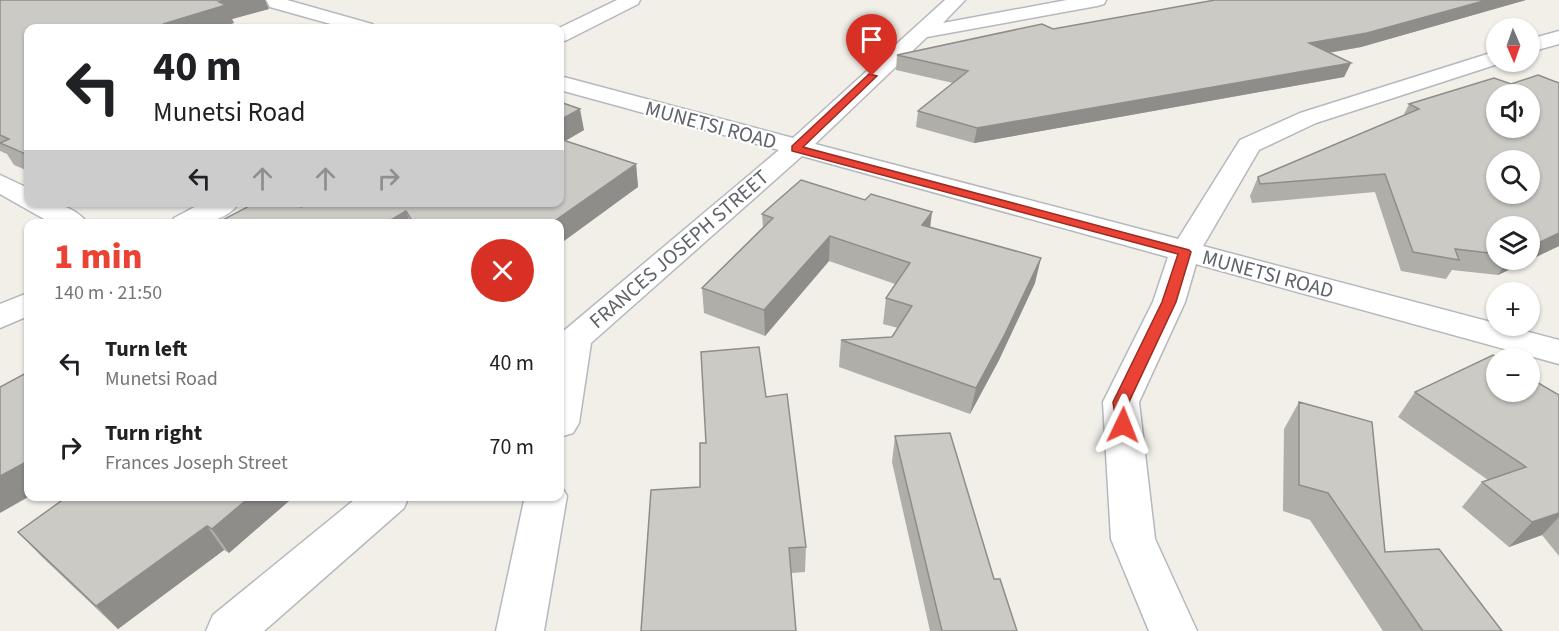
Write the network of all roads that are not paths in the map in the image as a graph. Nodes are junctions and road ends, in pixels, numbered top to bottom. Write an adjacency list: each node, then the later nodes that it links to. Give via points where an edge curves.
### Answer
1 (275, 0): 5 (street)
2 (631, 0): 7 (street)
3 (957, 0): 6 (street, FRANCES JOSEPH STREET)
4 (1096, 0): 6 (street)
5 (351, 24)
6 (919, 33): 12 (street, FRANCES JOSEPH STREET)
7 (564, 34)
8 (1559, 37): 9 (street)
9 (1540, 43)
10 (1486, 61): 19 (street, via 1308,118 1249,145)
11 (564, 84): 12 (street, MUNETSI ROAD)
12 (796, 148): 19 (street, MUNETSI ROAD); 22 (street, FRANCES JOSEPH STREET)
13 (0, 183): 14 (street)
14 (24, 197)
15 (45, 207): 17 (street)
16 (216, 207): 18 (street)
17 (65, 219)
18 (194, 219)
19 (1185, 252): 23 (street, MUNETSI ROAD); 29 (street, via 1169,302 1121,402 1133,539)
20 (24, 305): 21 (street)
21 (0, 317)
22 (567, 346): 24 (street)
23 (1559, 352)
24 (564, 379)
25 (383, 501): 27 (street)
26 (545, 501): 28 (street)
27 (230, 631)
28 (520, 631)
29 (1173, 631)

